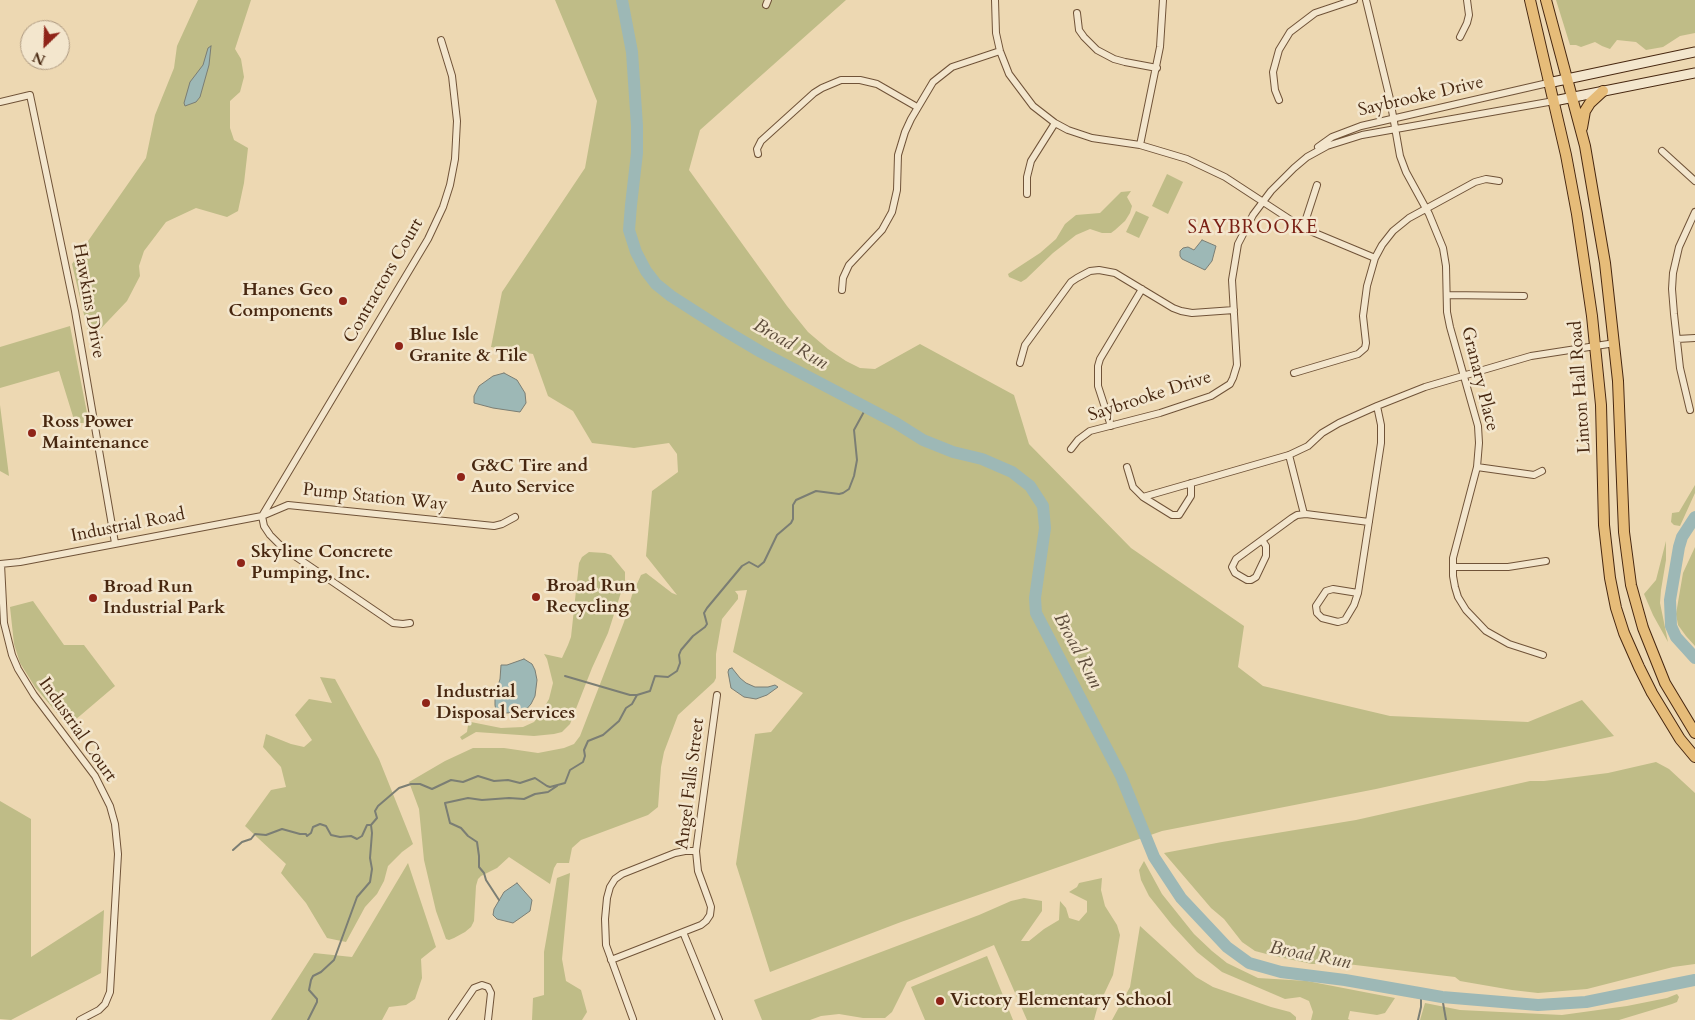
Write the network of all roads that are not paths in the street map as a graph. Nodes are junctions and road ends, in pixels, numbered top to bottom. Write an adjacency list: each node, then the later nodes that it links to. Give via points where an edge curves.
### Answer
1 (995, 0): 11 (street, via 994,18)
2 (1164, 0): 13 (street)
3 (1354, 0): 19 (street, via 1315,13 1290,32 1278,50 1273,72)
4 (1366, 0): 23 (street, Granary Place)
5 (1467, 0): 9 (street, via 1469,15)
6 (1530, 0): 16 (main road, Linton Hall Road)
7 (1546, 0): 15 (main road, Linton Hall Road)
8 (1077, 13): 13 (street, via 1079,30 1097,50 1114,59)
9 (1460, 37)
10 (441, 40): 63 (street, Contractors Court, via 452,76 457,121 455,159 443,207 428,239)
11 (1000, 51): 22 (street, via 962,62 943,73); 24 (street, via 1016,85 1033,106)
12 (1695, 52): 15 (street)
13 (1157, 68): 27 (street)
14 (1695, 72): 17 (street)
15 (1568, 78): 16 (street); 18 (main road, Linton Hall Road)
16 (1548, 83): 20 (main road, Linton Hall Road); 23 (street, Saybrooke Drive)
17 (1603, 91): 18 (street); 26 (main road, via 1587,108)
18 (1573, 98): 20 (street); 26 (main road, Linton Hall Road)
19 (1279, 100)
20 (1554, 101): 25 (street, Saybrooke Drive); 48 (main road, Linton Hall Road, via 1577,214)
21 (0, 102): 67 (street, Hawkins Drive, via 30,95 75,311)
22 (917, 107): 29 (street, via 877,84 841,80 814,93 767,135 758,145); 41 (street, via 900,146 892,212 882,230 849,265)
23 (1393, 117): 25 (street, Granary Place); 30 (street, Saybrooke Drive, via 1343,132)
24 (1055, 123): 27 (street, via 1092,138); 34 (street, via 1031,161)
25 (1396, 129): 30 (street, Saybrooke Drive, via 1343,140); 36 (street, Granary Place, via 1406,172)
26 (1582, 134): 47 (main road, Linton Hall Road, via 1606,263)
27 (1140, 145): 35 (street, via 1193,162)
28 (1662, 151): 31 (street)
29 (758, 154)
30 (1307, 157): 35 (street, Saybrooke Drive)
31 (1695, 180)
32 (1499, 181): 36 (street, via 1480,180)
33 (1318, 185): 38 (street)
34 (1027, 194)
35 (1263, 201): 38 (street); 44 (street, Saybrooke Drive, via 1238,244 1232,280)
36 (1426, 208): 39 (street, via 1393,231); 42 (street, Granary Place, via 1443,248)
37 (1695, 212): 46 (street, via 1679,247 1673,273)
38 (1303, 228): 39 (street)
39 (1376, 258): 50 (street, via 1364,301 1365,348 1358,354)
40 (1142, 289): 44 (street, via 1182,311); 49 (street, via 1108,271 1090,271 1077,278 1025,345); 54 (street, via 1098,366 1098,386)
41 (842, 290)
42 (1447, 294): 43 (street); 51 (street, Granary Place, via 1450,327)
43 (1524, 296)
44 (1234, 310): 54 (street, Saybrooke Drive, via 1237,365 1228,386 1211,396)
45 (1695, 338): 46 (street)
46 (1676, 339): 53 (street)
47 (1615, 342): 48 (street); 75 (main road, Linton Hall Road, via 1624,532 1631,585 1643,628 1662,675)
48 (1596, 346): 51 (street, via 1531,356); 76 (main road, Linton Hall Road, via 1604,525 1616,608 1652,693)
49 (1020, 363)
50 (1294, 374)
51 (1464, 375): 52 (street); 58 (street, Granary Place, via 1478,426)
52 (1376, 406): 56 (street, via 1322,433 1308,446); 65 (street, via 1382,435)
53 (1690, 410)
54 (1111, 426): 55 (street, Saybrooke Drive, via 1084,435)
55 (1071, 449)
56 (1289, 455): 60 (street); 62 (street)
57 (1127, 467): 61 (street, via 1134,487)
58 (1477, 468): 59 (street, via 1534,475); 70 (street, Granary Place, via 1457,539)
59 (1542, 471)
60 (1191, 483): 61 (street); 61 (street, via 1191,496 1179,515 1172,515)
61 (1142, 497)
62 (1304, 514): 65 (street); 66 (street, via 1292,518)
63 (262, 516): 64 (street, Pump Station Way, via 293,505 494,526); 67 (street, Industrial Road); 72 (street, via 264,526 283,548 393,623)
64 (515, 517)
65 (1369, 522): 71 (street)
66 (1262, 540): 66 (street, via 1236,559 1232,567 1235,573 1247,580 1256,577 1266,556)
67 (115, 543): 69 (street, Industrial Road)
68 (1546, 561): 70 (street, via 1508,567)
69 (1, 564): 80 (street, Industrial Court, via 4,623 18,669 95,776 115,824 118,854 110,992 99,1010)
70 (1453, 568): 73 (street, Granary Place, via 1458,597 1482,628 1509,644)
71 (1358, 594): 71 (street, via 1345,620 1338,622 1322,618 1317,613 1316,606 1326,591 1333,589)
72 (410, 623)
73 (1543, 655)
74 (717, 695): 77 (street, Angel Falls Street)
75 (1695, 733)
76 (1695, 757)
77 (696, 851): 78 (street, Angel Falls Street, via 698,871 711,911 706,921); 79 (street, via 675,853 622,874 612,882 604,932)
78 (683, 932): 79 (street, Angel Falls Street); 84 (street)
79 (611, 960): 83 (street)
80 (80, 1020)
81 (452, 1020): 82 (street, via 474,988 480,985 488,987 491,993)
82 (488, 1020)
83 (633, 1020)
84 (719, 1020)

